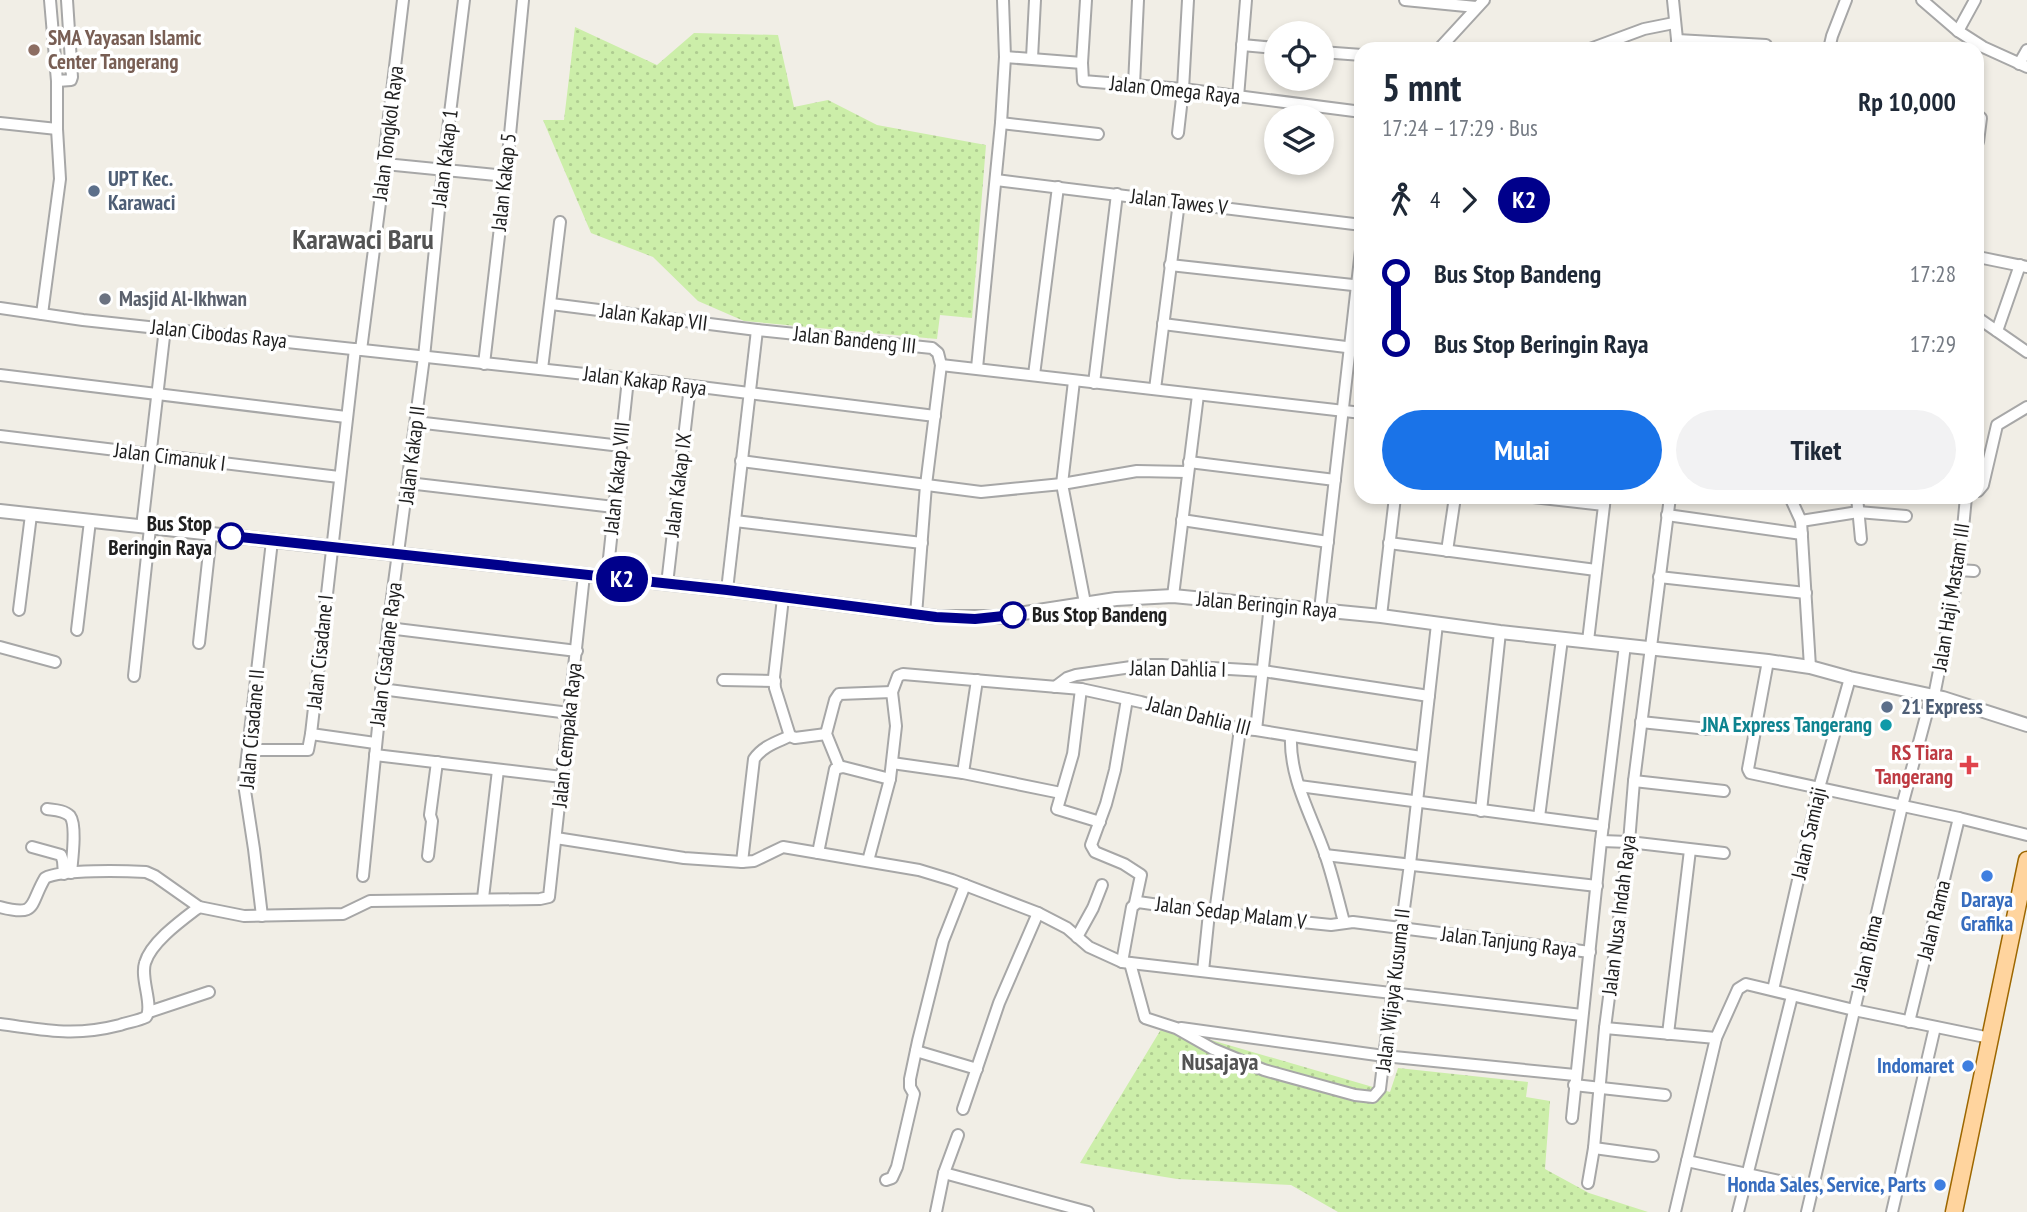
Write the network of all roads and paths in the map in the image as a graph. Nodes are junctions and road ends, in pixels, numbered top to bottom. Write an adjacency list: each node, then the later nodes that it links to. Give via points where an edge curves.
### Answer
1 (50, 0): 36 (street)
2 (67, 0): 36 (street, via 72,77)
3 (403, 0): 46 (street, Jalan Tongkol Raya)
4 (464, 0): 47 (street, Jalan Kakap 1)
5 (523, 0): 48 (street, Jalan Kakap 5)
6 (1003, 0): 32 (street)
7 (1035, 0): 33 (street)
8 (1086, 0): 34 (street)
9 (1138, 0): 37 (street)
10 (1188, 0): 38 (street)
11 (1246, 0): 26 (street)
12 (1413, 0): 17 (street)
13 (1673, 0): 19 (street)
14 (1846, 0): 24 (street)
15 (1922, 0): 20 (street)
16 (1975, 0): 20 (street)
17 (1459, 2): 18 (street)
18 (1480, 4): 21 (street)
19 (1674, 23): 22 (street); 23 (street)
20 (1958, 31): 25 (street)
21 (1446, 42)
22 (1613, 42)
23 (1675, 42)
24 (1831, 42)
25 (1975, 42)
26 (1242, 45): 27 (street); 39 (street)
27 (1264, 47)
28 (1984, 47): 35 (street)
29 (2027, 50): 35 (street)
30 (1334, 53): 31 (street)
31 (1354, 54)
32 (1005, 57): 33 (street, Jalan Omega Raya); 42 (street)
33 (1032, 58): 34 (street, Jalan Omega Raya)
34 (1082, 63): 37 (street, Jalan Omega Raya, via 1083,81)
35 (2023, 65)
36 (57, 81): 43 (street)
37 (1134, 85): 38 (street, Jalan Omega Raya)
38 (1183, 89): 39 (street, Jalan Omega Raya); 44 (street)
39 (1238, 97): 40 (street, Jalan Omega Raya)
40 (1354, 111)
41 (0, 122): 43 (street)
42 (1002, 123): 45 (street); 49 (street)
43 (57, 129): 61 (street, via 60,179)
44 (1178, 133)
45 (1098, 134)
46 (385, 164): 47 (street); 70 (street, Jalan Tongkol Raya)
47 (443, 170): 48 (street); 72 (street, Jalan Kakap 1)
48 (506, 176): 73 (street, Jalan Kakap 5)
49 (996, 180): 50 (street, Jalan Tawes V); 75 (street)
50 (1058, 187): 51 (street, Jalan Tawes V); 78 (street)
51 (1117, 194): 52 (street, Jalan Tawes V); 81 (street)
52 (1178, 202): 54 (street, Jalan Tawes V); 56 (street)
53 (560, 222): 59 (street)
54 (1354, 224)
55 (1984, 258): 57 (street)
56 (1170, 265): 58 (street); 64 (street)
57 (2023, 266): 67 (street)
58 (1354, 285)
59 (551, 304): 66 (street, Jalan Kakap VII); 76 (street)
60 (0, 308): 61 (street, Jalan Cibodas Raya)
61 (42, 314): 65 (street, Jalan Cibodas Raya)
62 (1354, 316): 68 (street)
63 (1984, 322): 67 (street)
64 (1163, 324): 68 (street); 83 (street)
65 (165, 328): 70 (street, Jalan Cibodas Raya); 84 (street)
66 (757, 330): 74 (street, Jalan Bandeng III, via 932,348); 85 (street)
67 (1997, 331): 71 (street)
68 (1349, 347): 69 (street); 88 (street)
69 (1354, 348)
70 (358, 350): 72 (street, Jalan Kakap Raya); 91 (street, Jalan Tongkol Raya)
71 (2027, 352)
72 (424, 357): 73 (street, Jalan Kakap Raya); 92 (street, Jalan Kakap II)
73 (484, 364): 76 (street, Jalan Kakap Raya)
74 (941, 365): 75 (street); 90 (street)
75 (977, 368): 78 (street)
76 (542, 369): 79 (street, Jalan Kakap Raya)
77 (0, 375): 84 (street)
78 (1034, 375): 80 (street)
79 (628, 379): 82 (street, Jalan Kakap Raya); 94 (street, Jalan Kakap VIII)
80 (1074, 381): 81 (street); 102 (street)
81 (1094, 383): 83 (street)
82 (690, 386): 85 (street, Jalan Kakap Raya); 138 (street, Jalan Kakap IX)
83 (1155, 389): 86 (street)
84 (158, 393): 91 (street); 95 (street)
85 (750, 393): 90 (street, Jalan Kakap Raya); 96 (street)
86 (1198, 395): 88 (street); 97 (street)
87 (2027, 407): 100 (street, via 1997,425)
88 (1343, 412): 89 (street); 99 (street)
89 (1354, 413)
90 (935, 416): 103 (street)
91 (346, 417): 98 (street, Jalan Tongkol Raya)
92 (416, 422): 94 (street); 101 (street, Jalan Kakap II)
93 (0, 436): 95 (street, Jalan Cimanuk I)
94 (621, 446): 111 (street, Jalan Kakap VIII)
95 (151, 454): 98 (street, Jalan Cimanuk I); 121 (street)
96 (741, 461): 103 (street); 119 (street)
97 (1188, 467): 99 (street); 102 (street); 117 (street)
98 (339, 477): 129 (street, Jalan Tongkol Raya)
99 (1335, 480): 127 (street)
100 (1984, 481)
101 (408, 483): 111 (street); 131 (street, Jalan Kakap II)
102 (1062, 484): 103 (street, via 981,492); 143 (street)
103 (926, 485): 126 (street)
104 (1394, 504): 128 (street)
105 (1454, 504): 130 (street)
106 (1604, 504): 132 (street)
107 (1669, 504): 115 (street, Jalan Nusa Indah Raya)
108 (1793, 504): 120 (street)
109 (1857, 504): 113 (street)
110 (1965, 504): 133 (street, Jalan Haji Mastam III)
111 (614, 507): 136 (street, Jalan Kakap VIII)
112 (0, 511): 114 (street, Jalan Beringin Raya)
113 (1858, 512): 116 (street); 120 (street); 124 (street)
114 (31, 515): 118 (street, Jalan Beringin Raya); 145 (street)
115 (1667, 515): 123 (street); 137 (street, Jalan Nusa Indah Raya)
116 (1906, 516)
117 (1182, 520): 127 (street); 141 (street)
118 (90, 521): 121 (street, Jalan Beringin Raya); 151 (street)
119 (735, 521): 126 (street); 139 (street)
120 (1801, 521): 123 (street)
121 (146, 528): 122 (street, Jalan Beringin Raya); 164 (street)
122 (211, 534): 125 (street, Jalan Beringin Raya); 155 (street)
123 (1802, 534): 140 (street)
124 (1861, 539)
125 (272, 541): 129 (street, Jalan Beringin Raya); 187 (street, Jalan Cisadane II)
126 (922, 542): 147 (street)
127 (1328, 542): 146 (street)
128 (1389, 543): 130 (street); 148 (street)
129 (331, 547): 131 (street, Jalan Beringin Raya); 182 (street, Jalan Cisadane I)
130 (1447, 551): 132 (street)
131 (399, 554): 135 (street, Jalan Beringin Raya); 150 (street, Jalan Cisadane Raya)
132 (1596, 570): 154 (street)
133 (1959, 570): 134 (street); 174 (street, Jalan Haji Mastam III)
134 (1974, 571)
135 (584, 575): 136 (street, Jalan Beringin Raya); 159 (street, Jalan Cempaka Raya)
136 (607, 577): 138 (street, Jalan Beringin Raya)
137 (1659, 577): 140 (street); 158 (street, Jalan Nusa Indah Raya)
138 (667, 584): 139 (street, Jalan Beringin Raya)
139 (727, 590): 142 (street, Jalan Beringin Raya)
140 (1806, 593): 162 (street)
141 (1173, 596): 143 (street, Jalan Beringin Raya); 144 (street, Jalan Beringin Raya)
142 (783, 598): 147 (street, Jalan Beringin Raya); 168 (street)
143 (1085, 603): 147 (street, Jalan Beringin Raya, via 988,618)
144 (1270, 605): 146 (street, Jalan Beringin Raya); 163 (street)
145 (19, 610)
146 (1320, 610): 148 (street, Jalan Beringin Raya)
147 (916, 615)
148 (1381, 616): 149 (street, Jalan Beringin Raya)
149 (1437, 624): 152 (street, Jalan Beringin Raya); 173 (street, Jalan Wijaya Kusuma II)
150 (388, 628): 159 (street); 170 (street, Jalan Cisadane Raya)
151 (76, 630)
152 (1500, 632): 153 (street, Jalan Beringin Raya); 204 (street)
153 (1562, 639): 154 (street, Jalan Beringin Raya); 205 (street)
154 (1588, 641): 156 (street, Jalan Beringin Raya)
155 (200, 643)
156 (1625, 645): 158 (street, Jalan Beringin Raya); 208 (street)
157 (0, 647): 161 (street)
158 (1651, 648): 160 (street, Jalan Beringin Raya); 177 (street, Jalan Nusa Indah Raya)
159 (577, 651): 176 (street, Jalan Cempaka Raya)
160 (1768, 660): 162 (street, Jalan Beringin Raya); 198 (street, via 1748,769 1755,775)
161 (55, 662)
162 (1810, 667): 165 (street, Jalan Beringin Raya)
163 (1263, 671): 169 (street, Jalan Dahlia I, via 1144,665 1076,675); 173 (street, Jalan Dahlia I); 181 (street)
164 (134, 676)
165 (1850, 678): 174 (street, Jalan Beringin Raya); 198 (street, Jalan Samiaji)
166 (723, 680): 168 (street)
167 (977, 680): 169 (street, Jalan Dahlia III); 172 (street, Jalan Dahlia III, via 903,674); 193 (street)
168 (775, 681): 184 (street)
169 (1055, 687): 171 (street, Jalan Dahlia III)
170 (381, 689): 176 (street); 186 (street, Jalan Cisadane Raya)
171 (1081, 689): 175 (street, Jalan Dahlia III); 200 (street, via 1073,754)
172 (892, 692): 183 (street, via 839,694); 190 (street, via 896,726)
173 (1429, 696): 188 (street, Jalan Wijaya Kusuma II)
174 (1934, 696): 178 (street, Jalan Beringin Raya); 202 (street, Jalan Bima)
175 (1127, 699): 179 (street, Jalan Dahlia III); 207 (street, via 1115,770)
176 (569, 713): 194 (street, Jalan Cempaka Raya)
177 (1641, 722): 180 (street); 196 (street, Jalan Nusa Indah Raya)
178 (2027, 725)
179 (1240, 729): 181 (street, Jalan Dahlia III); 233 (street)
180 (1708, 729)
181 (1256, 730): 185 (street, Jalan Dahlia III)
182 (311, 734): 186 (street, Jalan Cisadane I); 187 (street, via 307,750)
183 (826, 734): 184 (street); 191 (street)
184 (790, 736): 221 (street, via 763,748 754,759)
185 (1291, 736): 188 (street, Jalan Dahlia III); 197 (street)
186 (375, 749): 189 (street, Jalan Cisadane I); 224 (street, Jalan Cisadane Raya)
187 (248, 750): 234 (street, Jalan Cisadane II, via 245,795)
188 (1421, 757): 201 (street, Jalan Wijaya Kusuma II)
189 (437, 762): 192 (street, Jalan Cisadane I); 218 (street)
190 (892, 763): 193 (street); 195 (street)
191 (839, 766): 195 (street); 215 (street)
192 (498, 770): 194 (street, Jalan Cisadane I); 228 (street)
193 (962, 773): 200 (street)
194 (562, 777): 210 (street, Jalan Cempaka Raya)
195 (890, 779): 220 (street)
196 (1634, 781): 199 (street); 212 (street, Jalan Nusa Indah Raya)
197 (1299, 786): 201 (street); 217 (street)
198 (1819, 788): 202 (street); 241 (street, Jalan Samiaji)
199 (1724, 791)
200 (1061, 793): 207 (street, via 1058,809)
201 (1416, 803): 204 (street); 222 (street, Jalan Wijaya Kusuma II)
202 (1902, 806): 206 (street); 245 (street, Jalan Bima)
203 (47, 809): 223 (street, via 63,811 74,824)
204 (1481, 811): 205 (street)
205 (1539, 817): 208 (street)
206 (1959, 818): 209 (street); 248 (street, Jalan Rama)
207 (1100, 822): 229 (street, via 1092,848 1141,874)
208 (1603, 826): 211 (street)
209 (2027, 835)
210 (556, 838): 221 (street); 228 (street, Jalan Cempaka Raya, via 550,895 540,899)
211 (1601, 841): 212 (street); 227 (street)
212 (1622, 842): 214 (street); 252 (street, Jalan Nusa Indah Raya)
213 (33, 847): 223 (street, via 61,855)
214 (1690, 849): 216 (street); 253 (street)
215 (818, 853): 220 (street); 221 (street, via 783,847)
216 (1724, 853)
217 (1325, 855): 222 (street); 235 (street)
218 (428, 856)
219 (2027, 860): 255 (main road)
220 (869, 861): 225 (street)
221 (742, 862)
222 (1410, 864): 227 (street); 236 (street, Jalan Wijaya Kusuma II)
223 (67, 874): 230 (street, via 45,878 26,912); 231 (street, via 152,874)
224 (363, 876)
225 (965, 885): 232 (street); 256 (street, via 943,941)
226 (1102, 885): 237 (street)
227 (1597, 886): 238 (street)
228 (483, 898): 234 (street, via 370,901 343,914)
229 (1135, 903): 233 (street, Jalan Sedap Malam V); 239 (street, Jalan Sedap Malam V)
230 (0, 907)
231 (199, 907): 234 (street); 246 (street, via 145,960)
232 (1038, 913): 237 (street); 258 (street, via 999,1003)
233 (1212, 913): 235 (street, Jalan Sedap Malam V, via 1331,925); 240 (street)
234 (262, 916)
235 (1344, 922): 236 (street, Jalan Tanjung Raya)
236 (1400, 929): 238 (street, Jalan Tanjung Raya); 243 (street, Jalan Wijaya Kusuma II)
237 (1077, 937): 239 (street)
238 (1590, 952): 247 (street)
239 (1126, 963): 240 (street); 251 (street, Jalan Wijaya Kusuma II, via 1145,1018)
240 (1203, 971): 243 (street)
241 (1773, 990): 244 (street); 254 (street, via 1746,984 1738,989)
242 (209, 992): 246 (street)
243 (1392, 992): 247 (street); 257 (street, Jalan Wijaya Kusuma II)
244 (1792, 996): 245 (street); 268 (street)
245 (1854, 1010): 248 (street); 271 (street, Jalan Bima)
246 (149, 1012): 249 (street, via 143,1019 83,1032)
247 (1582, 1015): 259 (street)
248 (1909, 1022): 250 (street)
249 (0, 1024)
250 (1935, 1027): 255 (street); 277 (street)
251 (1176, 1028): 257 (street); 257 (street, Jalan Wijaya Kusuma II, via 1264,1070 1355,1095 1373,1097 1380,1089)
252 (1605, 1028): 253 (street); 259 (street, Jalan Nusa Indah Raya)
253 (1668, 1034): 254 (street)
254 (1716, 1038): 266 (street)
255 (1990, 1038): 278 (main road)
256 (916, 1051): 258 (street); 269 (street, via 910,1079 914,1094 897,1167)
257 (1384, 1056): 259 (street)
258 (977, 1069): 261 (street)
259 (1585, 1084): 260 (street); 262 (street); 264 (street, Jalan Nusa Indah Raya)
260 (1665, 1095)
261 (962, 1108)
262 (1572, 1118)
263 (958, 1135): 267 (street)
264 (1594, 1148): 265 (street); 270 (street, Jalan Nusa Indah Raya)
265 (1653, 1156)
266 (1687, 1161): 268 (street); 274 (street)
267 (944, 1173): 272 (street); 273 (street)
268 (1747, 1174): 271 (street); 275 (street)
269 (886, 1180)
270 (1588, 1183)
271 (1812, 1188): 276 (street, Jalan Bima)
272 (936, 1212)
273 (1088, 1212)
274 (1675, 1212)
275 (1738, 1212)
276 (1807, 1212)
277 (1892, 1212)
278 (1954, 1212)

